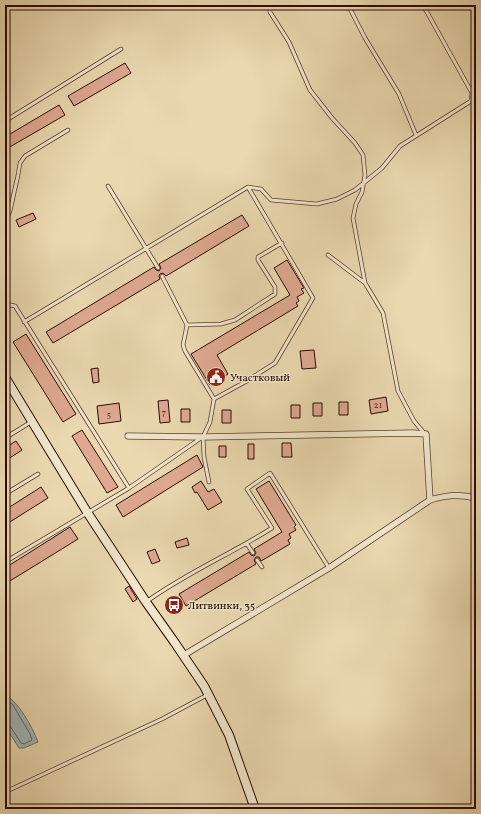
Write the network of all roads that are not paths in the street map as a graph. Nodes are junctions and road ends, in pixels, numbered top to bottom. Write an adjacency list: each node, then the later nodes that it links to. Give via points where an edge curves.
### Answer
1 (270, 5): 8 (lane, via 270,12 288,42 310,90 363,155)
2 (348, 5): 7 (lane, via 399,94)
3 (423, 5): 7 (lane, via 472,93 471,101)
4 (122, 49): 5 (lane)
5 (5, 120)
6 (68, 130): 11 (lane, via 25,156 20,163 10,212)
7 (416, 135): 8 (lane, via 400,146 382,168)
8 (363, 182): 10 (lane, via 355,190 337,199 317,204 271,200 261,189); 17 (lane, via 353,218)
9 (108, 186): 13 (lane)
10 (248, 187): 12 (lane); 13 (lane)
11 (5, 223)
12 (282, 243): 20 (lane, via 258,257 275,287 275,294 236,320 221,324); 22 (lane, via 312,300 275,363)
13 (146, 249): 15 (lane); 19 (lane)
14 (328, 255): 17 (lane)
15 (158, 268)
16 (162, 276): 20 (lane)
17 (365, 283): 24 (lane, via 383,313 398,391 414,421)
18 (5, 308): 19 (lane, via 14,305)
19 (24, 322): 30 (lane)
20 (187, 325): 22 (lane, via 183,345 185,351)
21 (5, 377): 23 (street)
22 (214, 399): 26 (lane, via 210,422)
23 (32, 421): 27 (lane); 34 (street)
24 (426, 434): 26 (street); 33 (street)
25 (128, 436): 26 (street)
26 (203, 437): 29 (lane); 30 (lane)
27 (5, 438)
28 (38, 474): 31 (lane)
29 (209, 482)
30 (130, 488): 34 (lane)
31 (5, 494)
32 (476, 498): 33 (street, via 461,495)
33 (430, 500): 40 (street)
34 (87, 512): 38 (lane); 41 (street)
35 (247, 544): 36 (lane); 40 (lane, via 272,528 247,489 270,473); 41 (lane, via 161,591)
36 (253, 553)
37 (258, 560): 39 (lane)
38 (5, 562)
39 (262, 567)
40 (329, 568): 42 (street)
41 (146, 602): 42 (street)
42 (184, 655): 43 (street)
43 (209, 694): 44 (lane, via 162,719); 45 (street, via 230,739)
44 (5, 792)
45 (255, 809)

